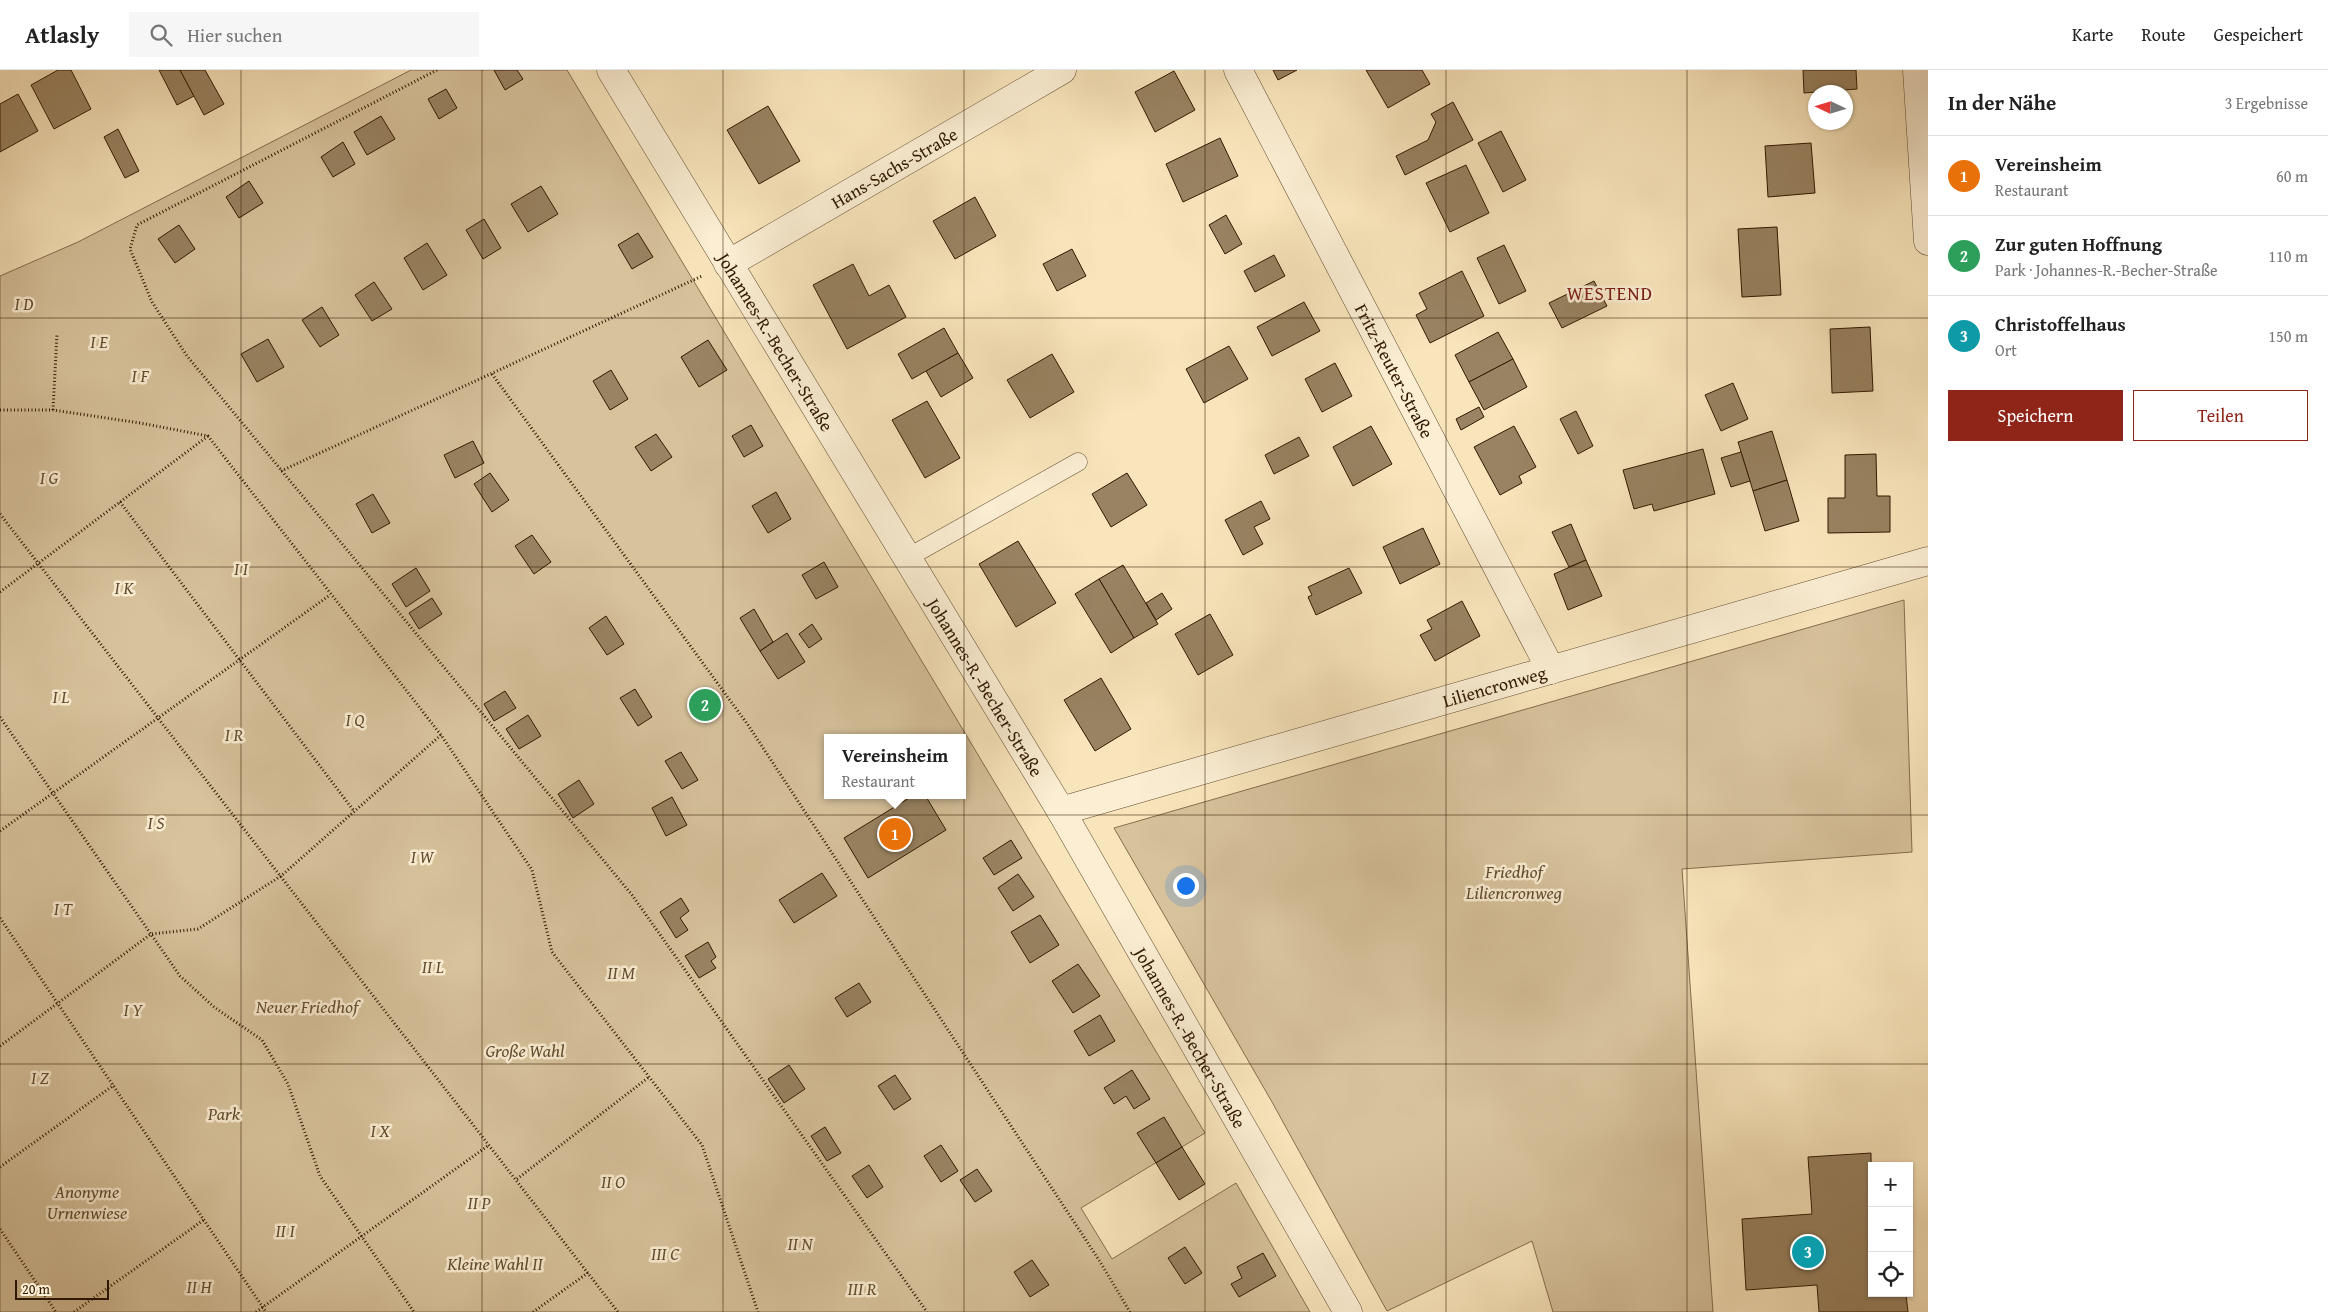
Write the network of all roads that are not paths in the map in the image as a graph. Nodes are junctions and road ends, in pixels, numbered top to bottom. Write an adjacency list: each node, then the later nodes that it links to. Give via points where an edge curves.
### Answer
1 (611, 70): 6 (street, Johannes-R.-Becher-Straße)
2 (1062, 70): 6 (street, Hans-Sachs-Straße)
3 (1238, 70): 10 (street, Fritz-Reuter-Straße)
4 (1917, 70): 5 (street)
5 (1928, 241)
6 (728, 264): 8 (street, Johannes-R.-Becher-Straße)
7 (1078, 462): 8 (lane)
8 (907, 558): 11 (street, Johannes-R.-Becher-Straße)
9 (1928, 561): 10 (street, Liliencronweg)
10 (1551, 670): 11 (street, Liliencronweg)
11 (1061, 811): 12 (street, Johannes-R.-Becher-Straße)
12 (1348, 1312)

